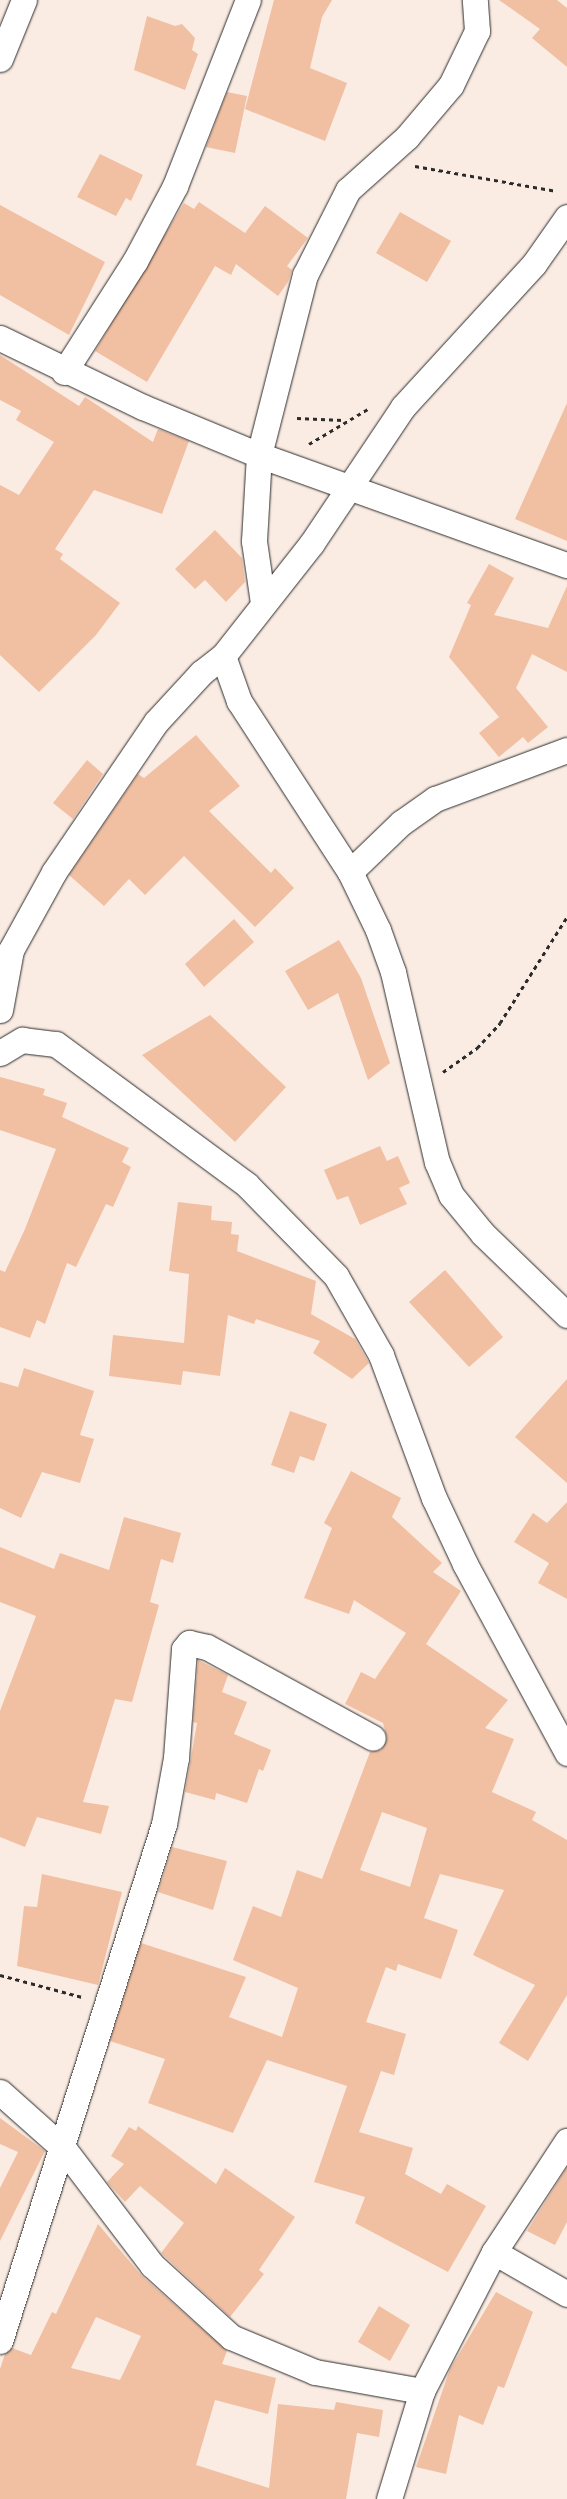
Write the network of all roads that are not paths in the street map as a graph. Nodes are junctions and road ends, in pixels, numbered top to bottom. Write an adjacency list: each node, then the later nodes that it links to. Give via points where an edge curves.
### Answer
1 (24, 0): 4 (street)
2 (248, 0): 7 (street, via 175,186 135,261)
3 (475, 0): 8 (street, via 477,31 451,85 406,136 348,190 305,276 265,422)
4 (0, 59)
5 (567, 217): 9 (street, via 534,264 403,407)
6 (0, 338): 7 (street)
7 (64, 372): 8 (street)
8 (271, 459): 9 (street); 11 (street, via 254,542)
9 (350, 489): 10 (street); 11 (street)
10 (567, 565)
11 (263, 603): 12 (street)
12 (223, 656): 14 (street, via 229,681 258,735); 15 (street, via 201,672 156,722 54,872 11,950)
13 (567, 750): 14 (street, via 435,799 401,823)
14 (350, 872): 17 (street, via 393,972 437,1162 451,1195 483,1234)
15 (0, 998)
16 (0, 1053): 19 (street, via 22,1040 56,1044 247,1185 336,1276 381,1355 434,1498 465,1564)
17 (567, 1315)
18 (373, 1738): 22 (street, via 234,1660 189,1643 183,1657 167,1814)
19 (567, 1753)
20 (0, 2092): 22 (street)
21 (567, 2141): 23 (street)
22 (64, 2149): 25 (street); 26 (street, via 152,2265 232,2337 315,2372)
23 (494, 2252): 24 (street); 26 (street)
24 (567, 2294)
25 (0, 2341)
26 (422, 2391): 27 (street)
27 (389, 2499)

